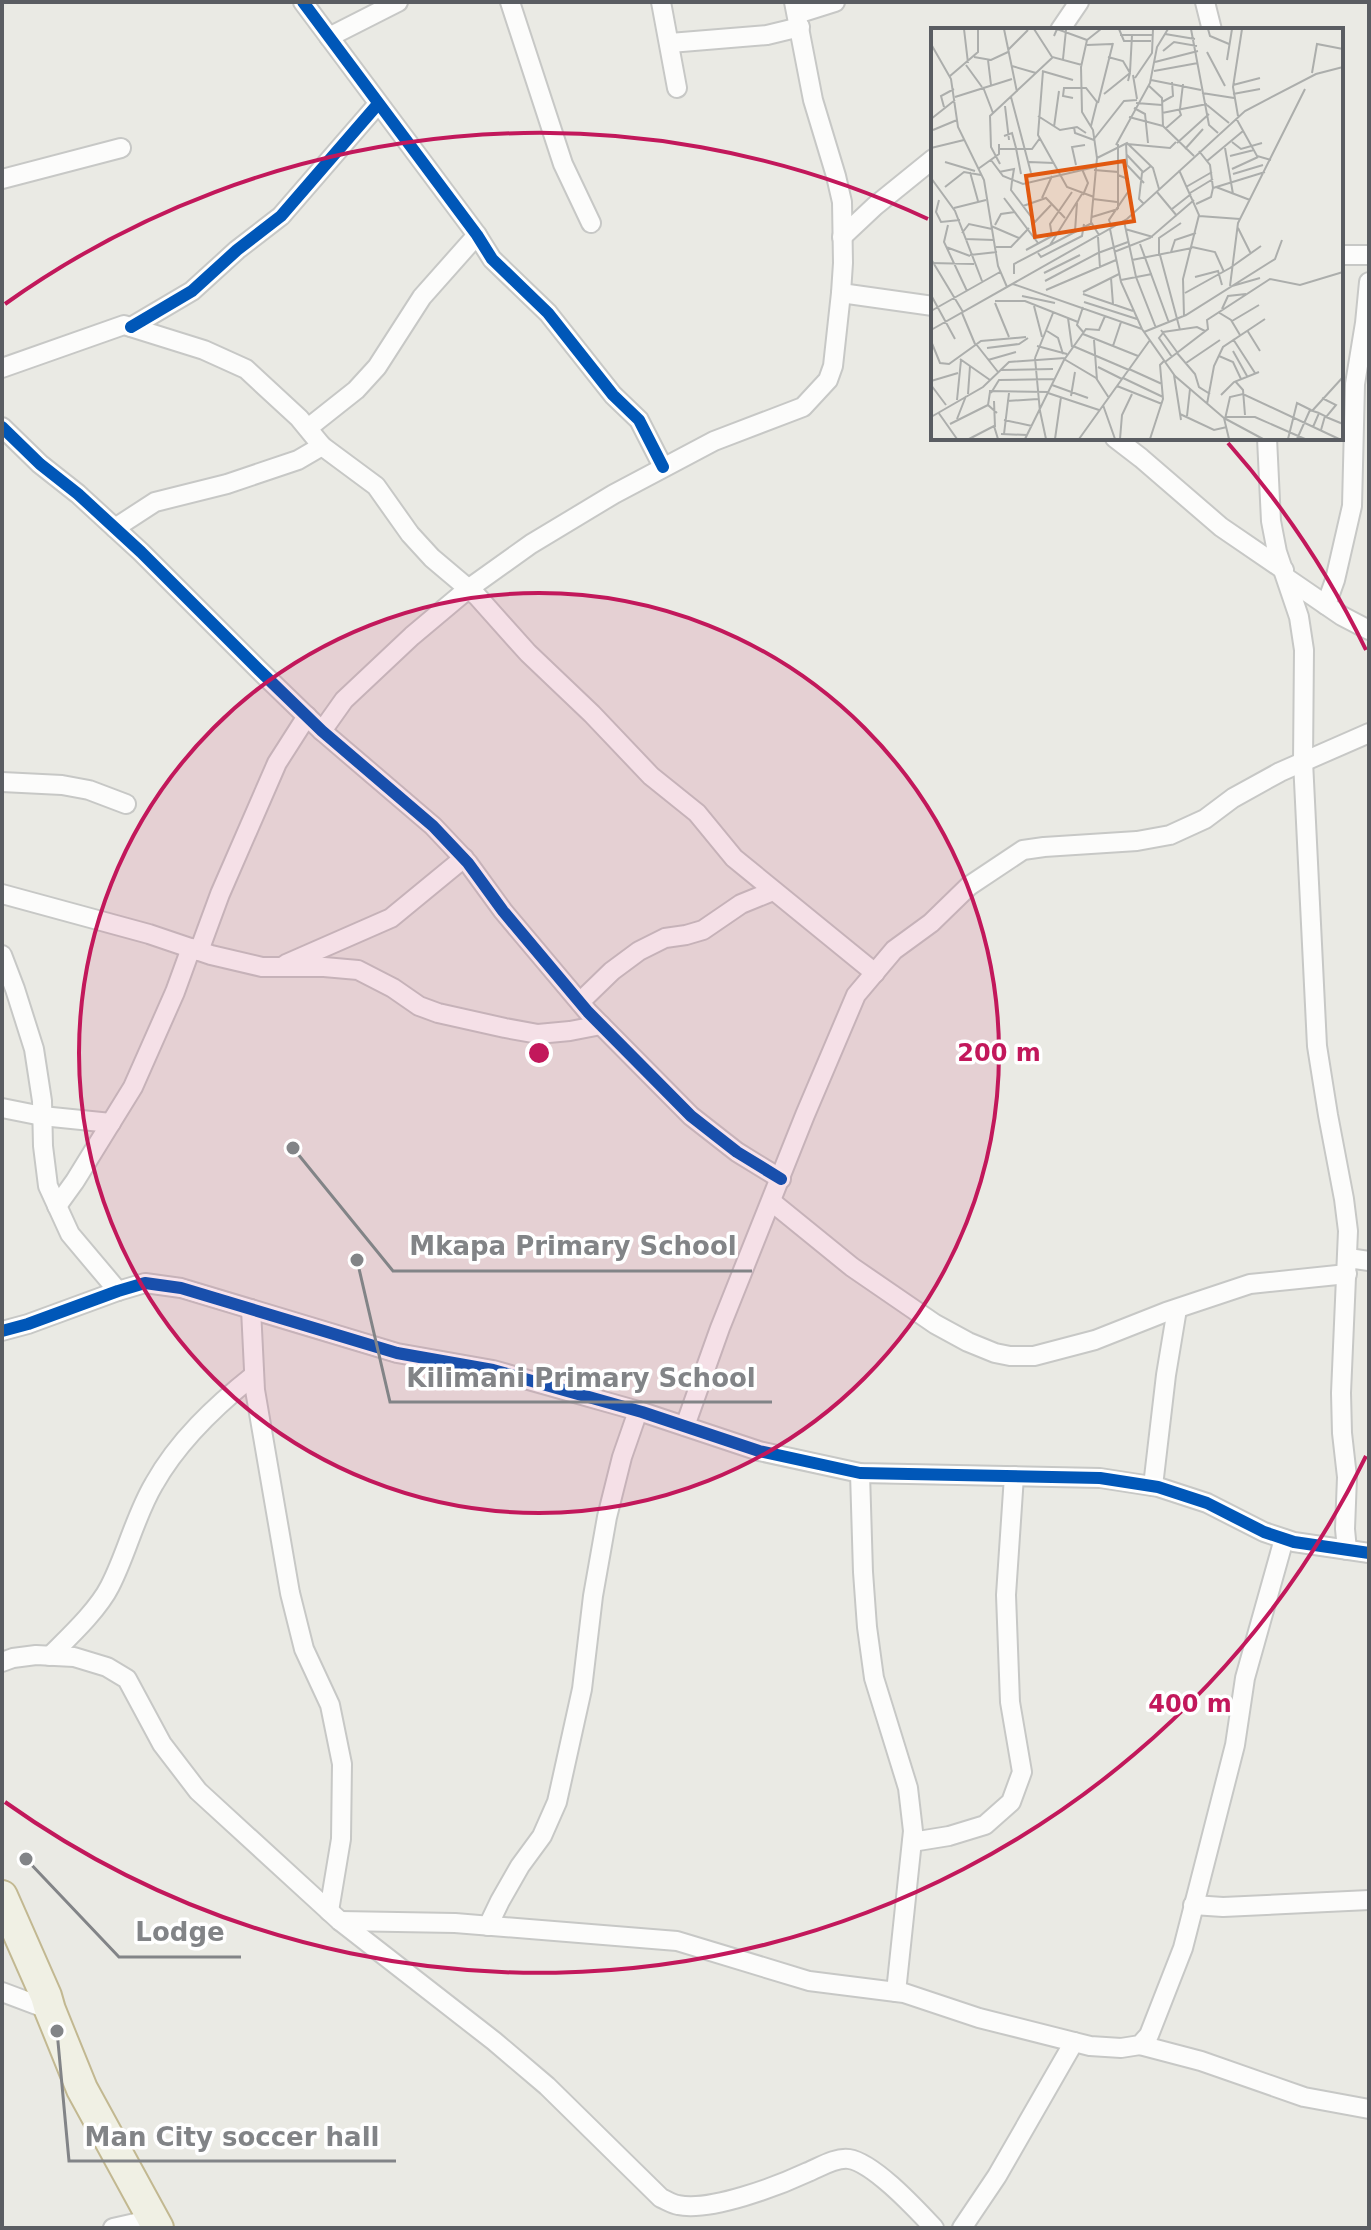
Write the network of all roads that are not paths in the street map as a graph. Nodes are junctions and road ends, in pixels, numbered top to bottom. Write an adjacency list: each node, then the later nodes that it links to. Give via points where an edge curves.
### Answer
1 (303, 2): 11 (street)
2 (398, 2): 11 (street)
3 (510, 2): 18 (street, via 563,164)
4 (661, 2): 12 (street)
5 (835, 2): 8 (street)
6 (1079, 2): 9 (street)
7 (1205, 2): 10 (street)
8 (797, 14): 12 (street, via 767,35); 20 (street, via 813,100 842,202)
9 (1061, 28)
10 (1212, 28)
11 (329, 37): 14 (street)
12 (670, 43): 13 (street)
13 (677, 88)
14 (378, 104): 19 (street); 26 (street, via 281,216 192,291)
15 (121, 148): 17 (street)
16 (931, 161): 20 (street)
17 (2, 179)
18 (591, 223)
19 (477, 235): 29 (street, via 422,297 377,367); 33 (street, via 492,259 548,313 639,420)
20 (842, 237): 24 (street)
21 (1343, 255): 22 (street)
22 (1369, 255)
23 (1369, 282): 37 (street, via 1355,384 1352,506)
24 (841, 293): 25 (street); 33 (street, via 833,366 828,380 803,407)
25 (931, 306)
26 (131, 327): 27 (street, via 124,325); 29 (street, via 246,369)
27 (2, 368)
28 (2, 427): 34 (street)
29 (308, 428): 32 (street)
30 (1118, 440): 35 (street)
31 (1267, 440): 35 (street, via 1271,521)
32 (322, 446): 34 (street, via 298,460 227,484 155,502); 36 (street, via 376,486 410,534)
33 (663, 467): 36 (street, via 531,544)
34 (115, 528): 39 (street)
35 (1286, 574): 37 (street); 42 (street, via 1304,650)
36 (468, 589): 40 (street, via 344,700); 46 (street, via 651,776 697,813 734,858)
37 (1326, 605): 38 (street)
38 (1369, 630)
39 (307, 716): 40 (street); 48 (street, via 277,763)
40 (322, 731): 45 (street)
41 (1369, 733): 42 (street)
42 (1303, 761): 51 (street, via 1170,835 1023,850 969,886); 61 (street, via 1317,1046 1344,1199)
43 (2, 782): 44 (street, via 62,785)
44 (126, 804)
45 (464, 858): 50 (street, via 391,918); 52 (street)
46 (773, 891): 51 (street); 52 (street, via 741,904 703,930 665,938 639,951)
47 (2, 894): 48 (street)
48 (195, 949): 50 (street); 56 (street, via 133,1087)
49 (2, 955): 55 (street, via 34,1049)
50 (278, 967): 53 (street, via 358,970 438,1013 538,1034)
51 (875, 973): 57 (street, via 856,995)
52 (580, 1002): 53 (street)
53 (601, 1025): 57 (street, via 691,1116)
54 (2, 1108): 55 (street)
55 (42, 1116): 56 (street); 59 (street, via 48,1186)
56 (111, 1123): 59 (street)
57 (781, 1179): 58 (street)
58 (772, 1202): 64 (street, via 895,1297 935,1324 995,1353 1034,1356); 68 (street)
59 (57, 1206): 62 (street, via 70,1234)
60 (1369, 1261): 61 (street)
61 (1347, 1266): 64 (street, via 1250,1284); 73 (street, via 1341,1393)
62 (118, 1291): 63 (street, via 145,1283); 65 (street)
63 (251, 1309): 66 (street); 67 (street, via 397,1353 493,1370)
64 (1177, 1309): 71 (street)
65 (2, 1331)
66 (254, 1375): 75 (street, via 186,1438 154,1483 109,1589); 81 (street, via 290,1593 304,1649 330,1705 342,1764)
67 (638, 1411): 68 (street); 82 (street, via 607,1517 582,1689 557,1802)
68 (685, 1426): 69 (street, via 759,1451)
69 (860, 1473): 70 (street); 77 (street, via 874,1678 908,1788)
70 (1014, 1476): 71 (street, via 1100,1478); 77 (street, via 1006,1595 1010,1702 1022,1772 1011,1802 985,1825)
71 (1153, 1486): 72 (street, via 1207,1503)
72 (1284, 1539): 73 (street); 80 (street, via 1245,1678 1235,1745)
73 (1347, 1550): 74 (street)
74 (1369, 1553)
75 (50, 1656): 76 (street); 81 (street, via 74,1657 127,1679 162,1744 198,1791)
76 (2, 1662)
77 (912, 1842): 84 (street)
78 (2, 1896): 85 (highway)
79 (1369, 1900): 80 (street)
80 (1193, 1905): 87 (street, via 1178,1961 1149,2035)
81 (334, 1916): 82 (street); 91 (street, via 547,2086 661,2198 679,2205 730,2200 848,2158 886,2181)
82 (488, 1926): 84 (street, via 677,1941 809,1981)
83 (2, 1992): 85 (street)
84 (896, 1992): 86 (street)
85 (50, 2010): 89 (highway, via 82,2089)
86 (1074, 2042): 87 (street); 92 (street)
87 (1140, 2045): 88 (street, via 1304,2097)
88 (1369, 2109)
89 (156, 2223): 90 (street)
90 (113, 2228)
91 (934, 2228)
92 (962, 2228)

